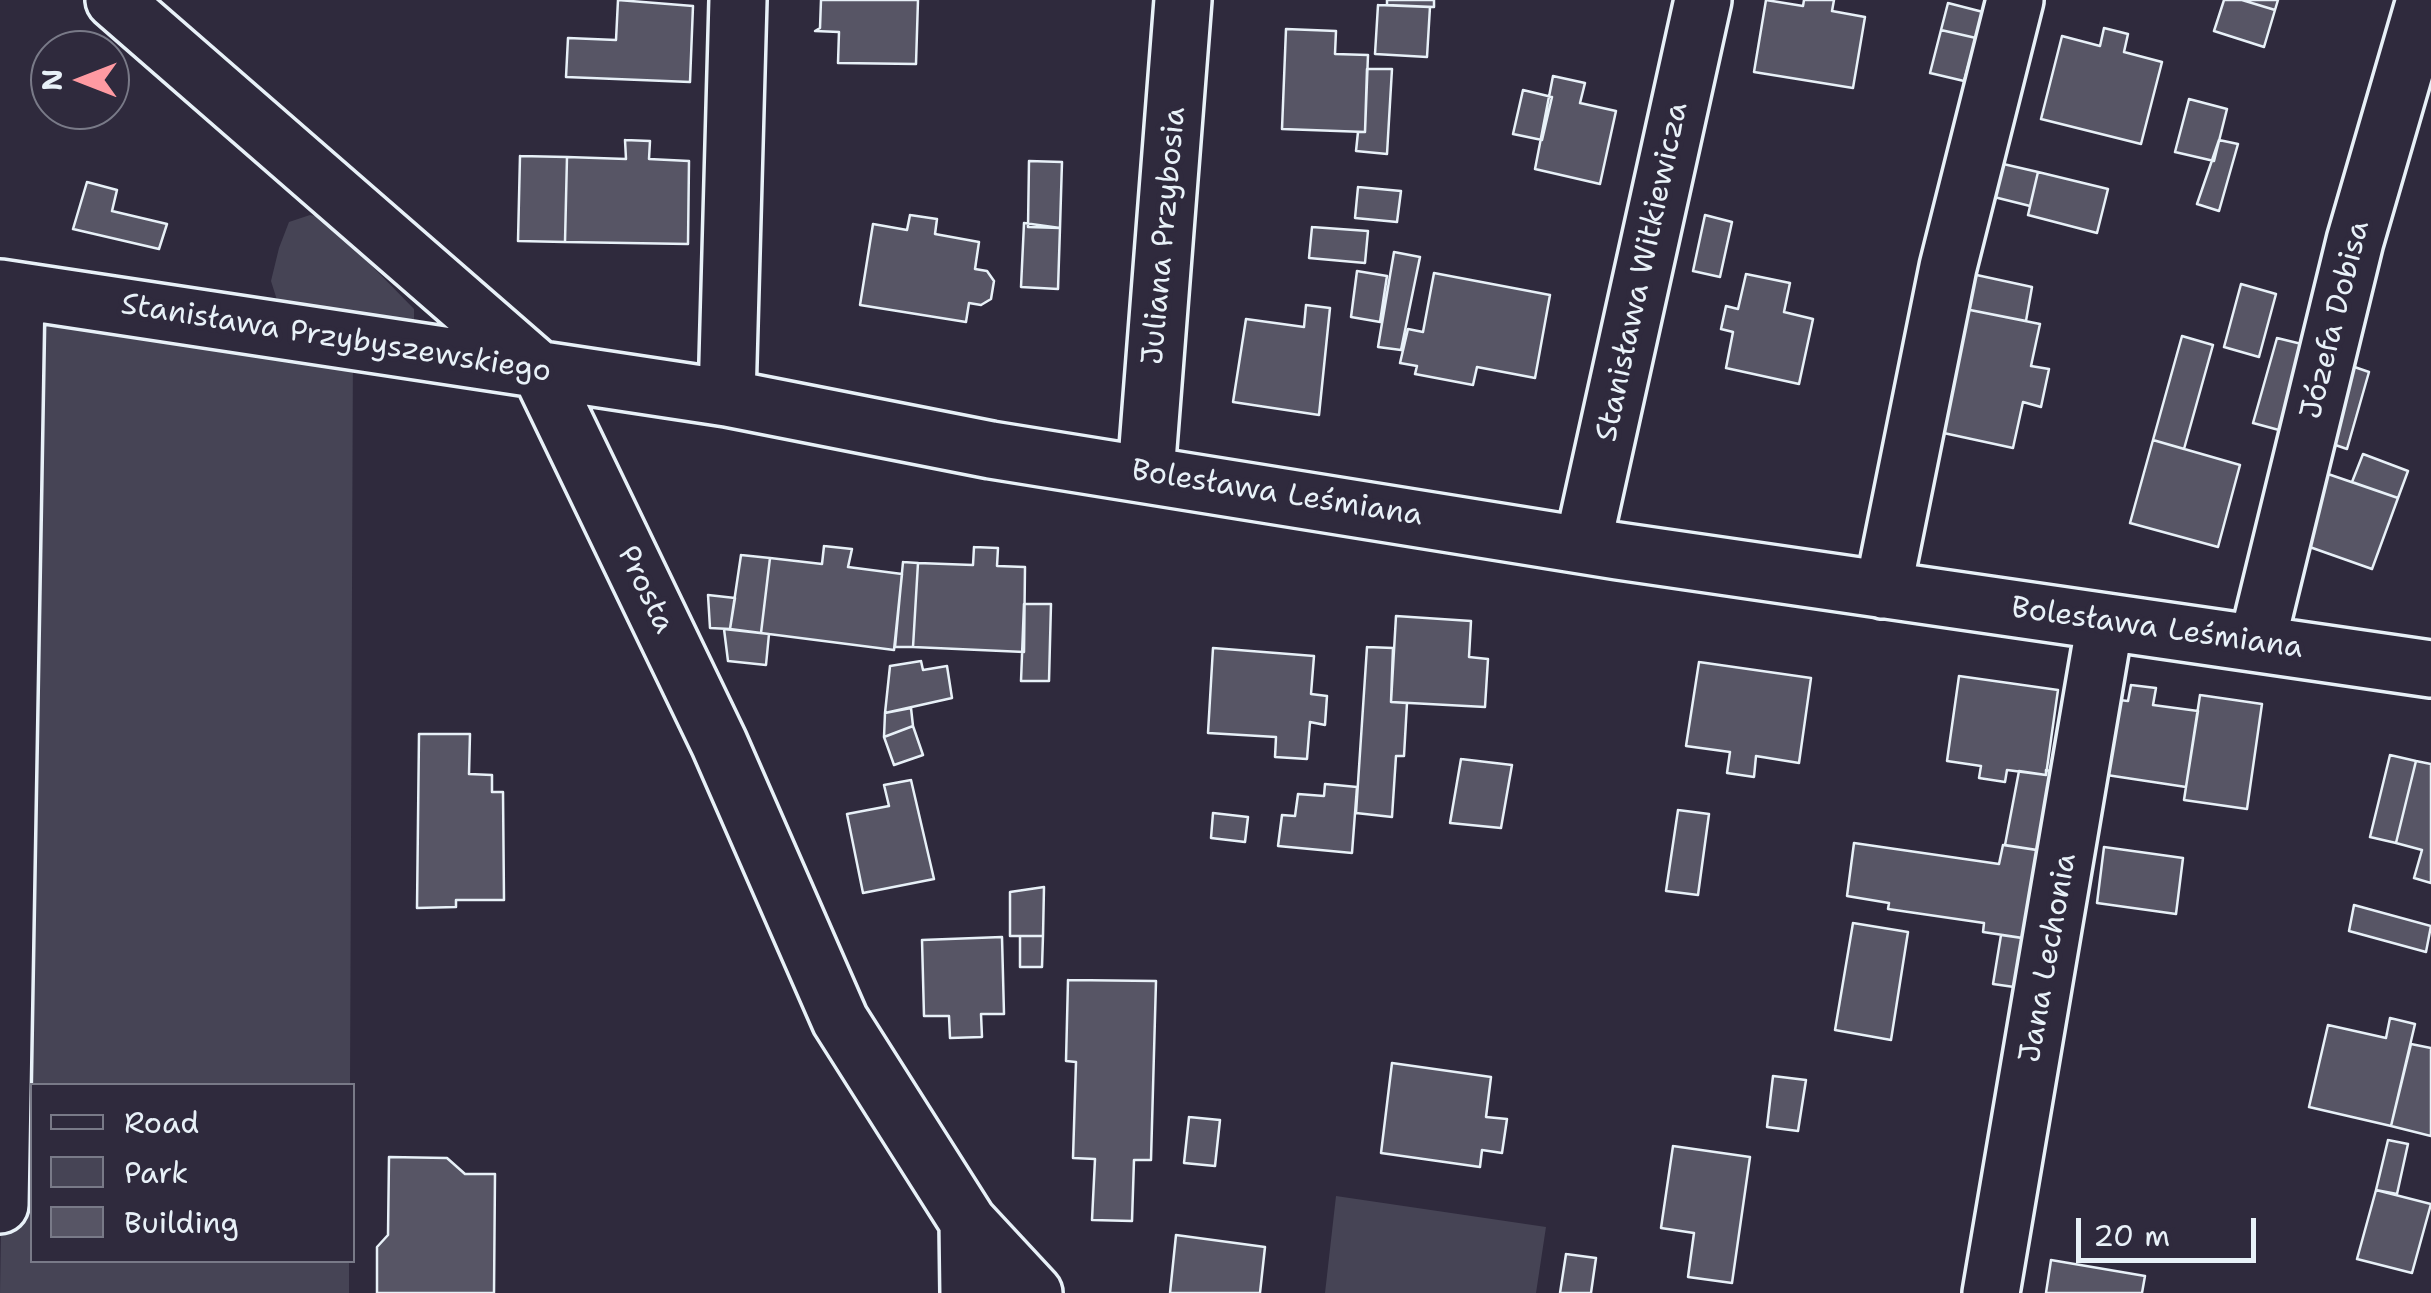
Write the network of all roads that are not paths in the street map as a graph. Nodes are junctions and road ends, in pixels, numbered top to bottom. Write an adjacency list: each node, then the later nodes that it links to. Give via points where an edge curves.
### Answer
1 (114, 0): 8 (street, Prosta)
2 (738, 0): 10 (street)
3 (1184, 0): 11 (street, Juliana Przybosia)
4 (1703, 0): 12 (street, Stanisława Witkiewicza)
5 (2015, 0): 13 (street, via 1948,267)
6 (2425, 0): 15 (street, Józefa Dobisa, via 2355,241)
7 (8, 290): 8 (street, Stanisława Przybyszewskiego); 17 (street)
8 (540, 371): 9 (street, Stanisława Przybyszewskiego); 18 (street, Prosta, via 719,743 840,1020)
9 (672, 390): 10 (street, Bolesława Leśmiana)
10 (727, 398): 11 (street, Bolesława Leśmiana)
11 (1146, 473): 12 (street, Bolesława Leśmiana)
12 (1582, 544): 13 (street, Bolesława Leśmiana)
13 (1883, 590): 14 (street, Bolesława Leśmiana)
14 (2105, 622): 15 (street, Bolesława Leśmiana); 21 (street, Jana Lechonia)
15 (2257, 644): 16 (street, Bolesława Leśmiana)
16 (2431, 669)
17 (0, 1206)
18 (968, 1222): 19 (street); 20 (street, Prosta)
19 (969, 1293)
20 (1034, 1293)
21 (1991, 1293)

